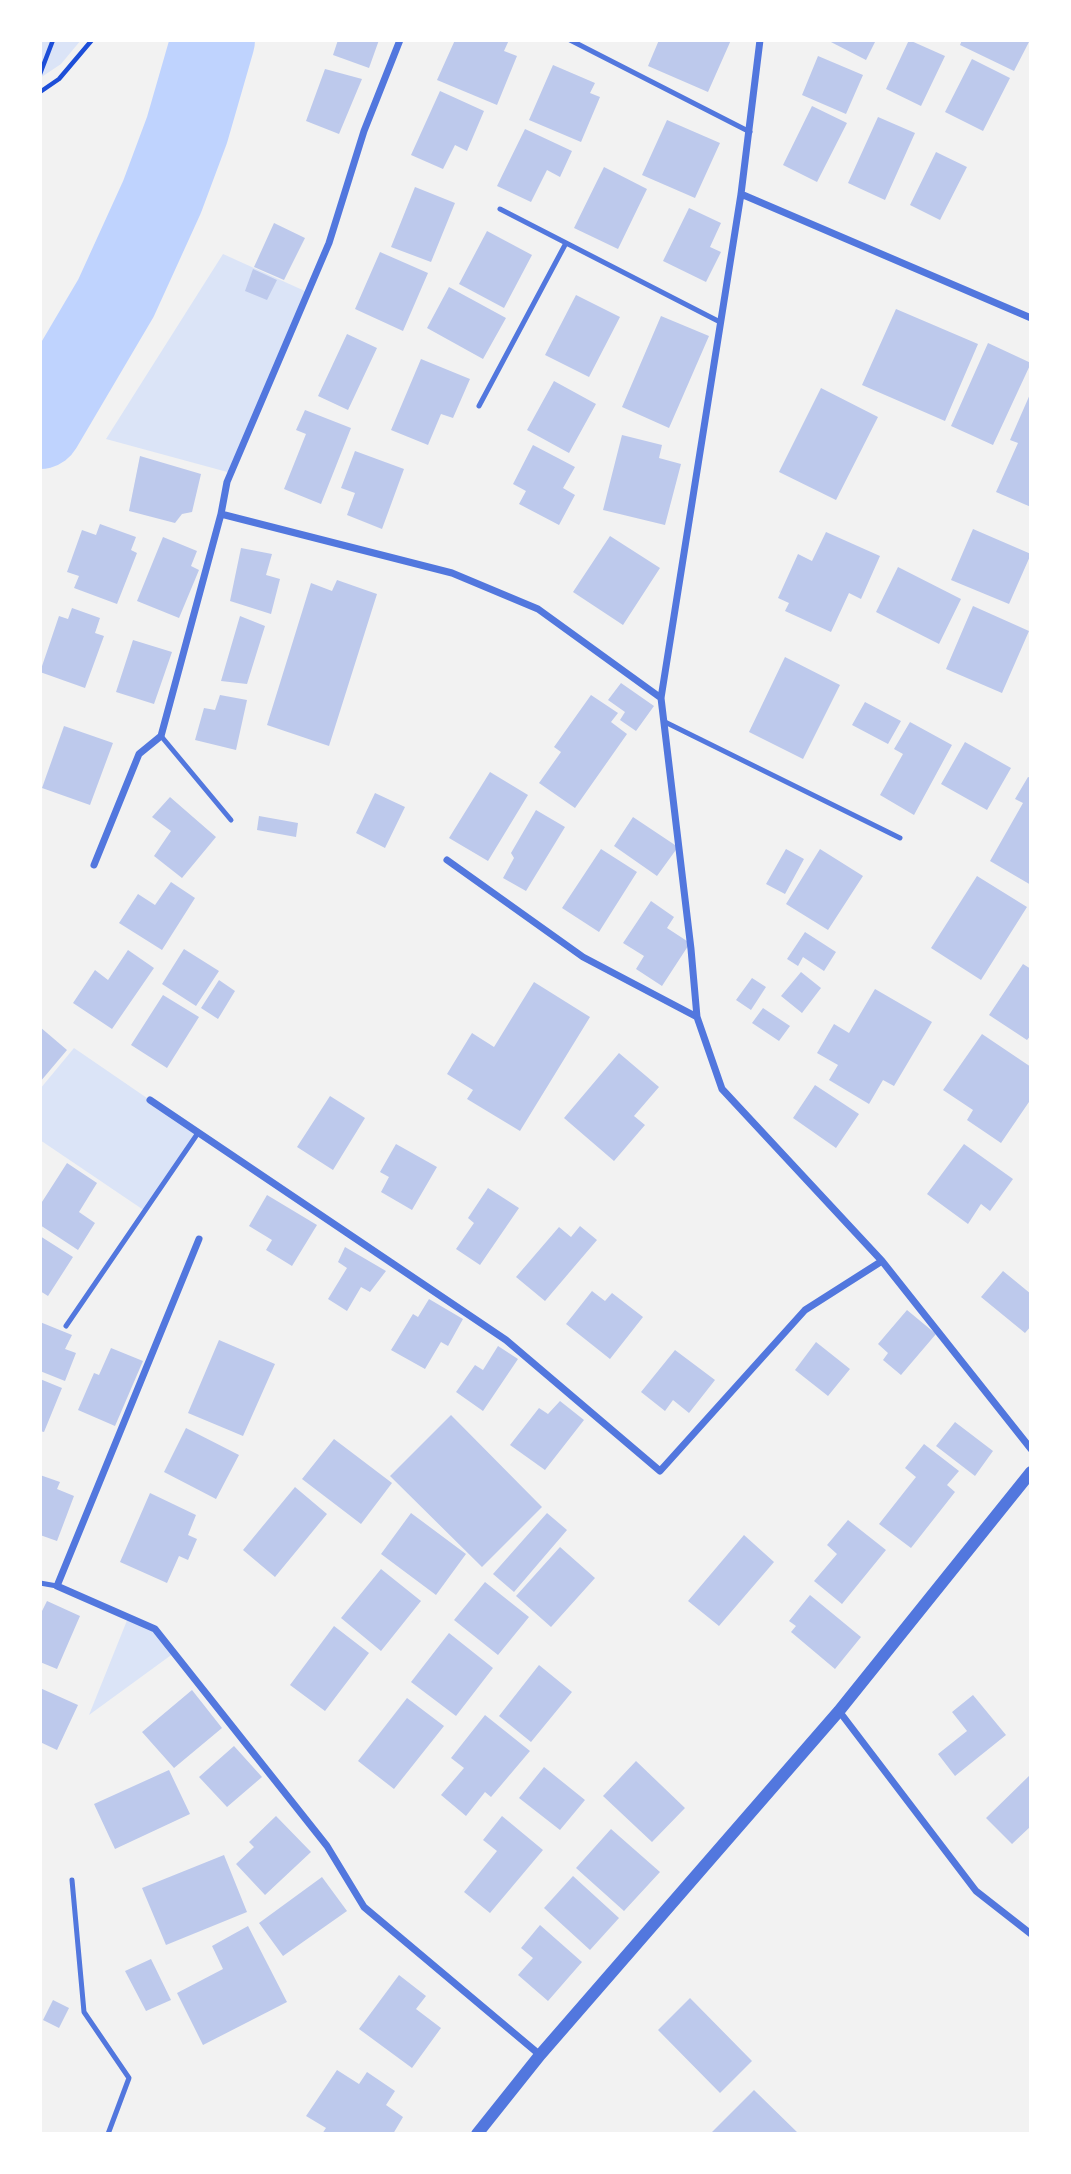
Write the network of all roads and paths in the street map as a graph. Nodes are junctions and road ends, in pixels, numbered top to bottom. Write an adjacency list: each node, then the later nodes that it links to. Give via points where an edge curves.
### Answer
1 (53, 40): 6 (path)
2 (92, 40): 7 (path, via 59,79)
3 (400, 40): 15 (street, via 364,131 329,243 227,482)
4 (570, 40): 8 (lane)
5 (760, 40): 8 (street)
6 (40, 74)
7 (40, 92)
8 (750, 132): 9 (street)
9 (741, 194): 12 (street); 13 (street)
10 (499, 209): 11 (lane)
11 (566, 243): 13 (lane); 14 (lane)
12 (1031, 318)
13 (720, 322): 16 (street)
14 (479, 406)
15 (221, 514): 16 (street, via 452,573 538,608); 18 (street)
16 (661, 698): 17 (street)
17 (665, 722): 20 (lane); 23 (street)
18 (161, 736): 19 (lane); 22 (street, via 139,754)
19 (232, 820)
20 (900, 838)
21 (447, 860): 23 (street, via 583,957)
22 (94, 865)
23 (697, 1017): 27 (street, via 722,1088)
24 (150, 1100): 25 (street)
25 (198, 1133): 27 (street, via 506,1340 660,1471 805,1310); 28 (lane)
26 (199, 1239): 32 (street)
27 (883, 1261): 29 (street)
28 (66, 1325)
29 (1031, 1449)
30 (1031, 1472): 33 (street)
31 (40, 1583): 32 (lane)
32 (57, 1586): 36 (street, via 155,1629 327,1846 364,1908)
33 (839, 1711): 35 (street, via 976,1891); 36 (street)
34 (72, 1880): 37 (lane, via 84,2012 129,2078)
35 (1031, 1934)
36 (540, 2055): 38 (street)
37 (108, 2134)
38 (477, 2134)

